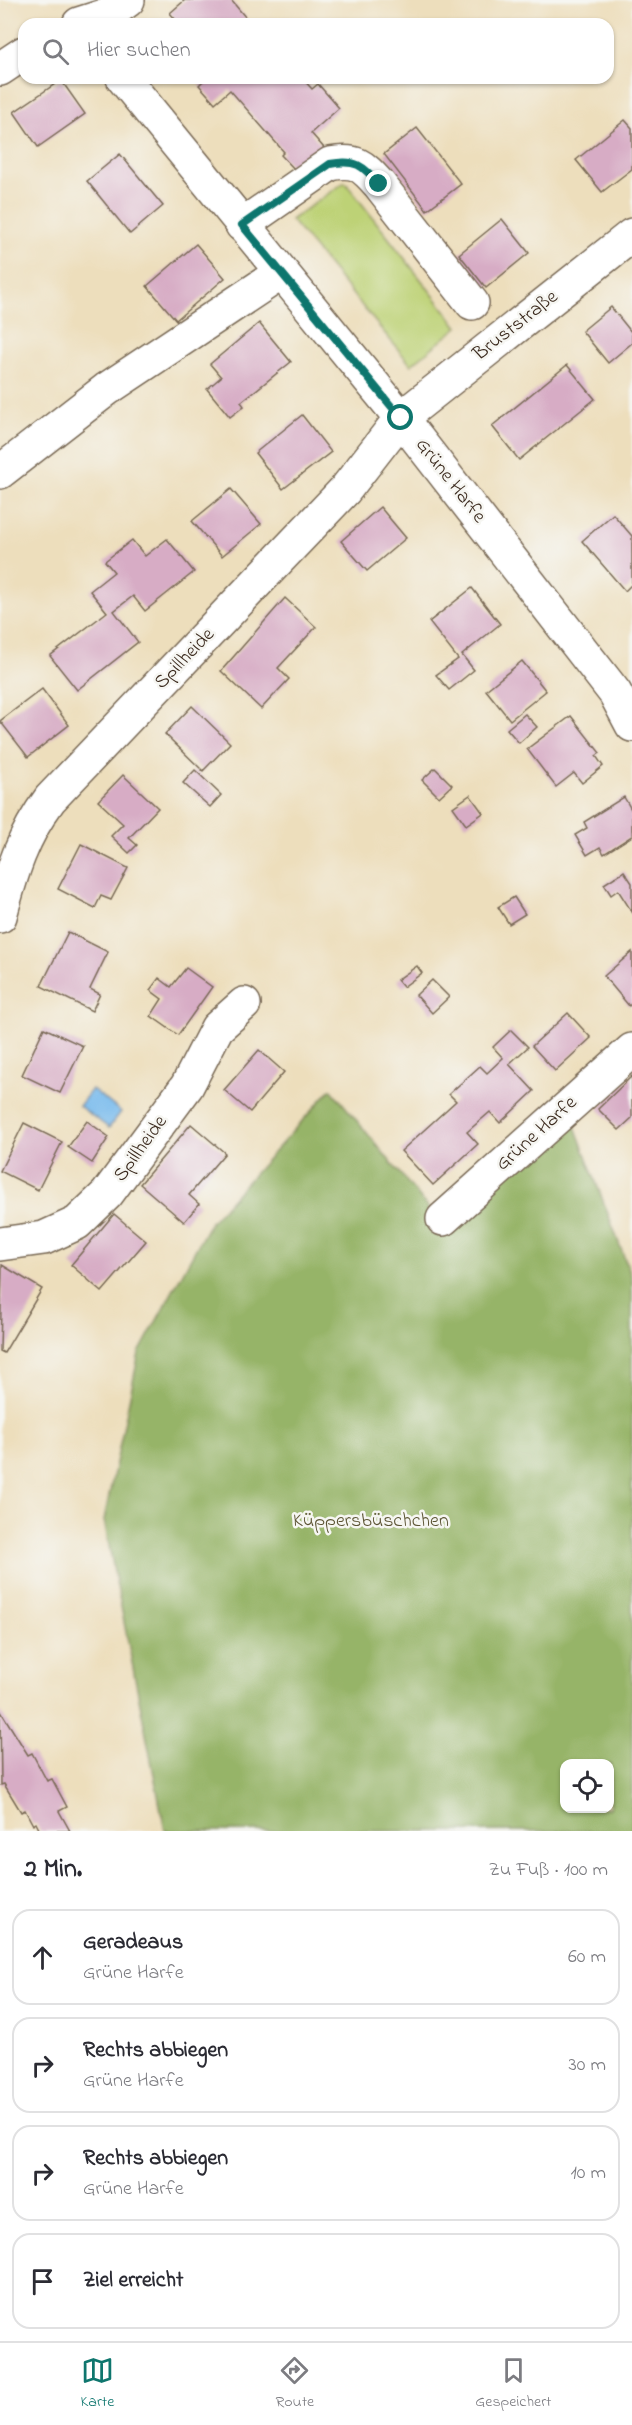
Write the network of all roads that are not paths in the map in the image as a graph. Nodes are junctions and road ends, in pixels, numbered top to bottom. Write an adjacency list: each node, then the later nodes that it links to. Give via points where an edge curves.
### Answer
1 (65, 0): 3 (street)
2 (128, 0): 4 (street)
3 (76, 18)
4 (98, 18)
5 (18, 57): 6 (street)
6 (0, 69)
7 (128, 84): 8 (street, Grüne Harfe)
8 (242, 225): 10 (street, Grüne Harfe); 11 (street, via 330,164 347,161 364,167 379,184)
9 (632, 235): 12 (street, Bruststraße)
10 (281, 273): 12 (street, Grüne Harfe); 13 (street, via 107,389)
11 (472, 303)
12 (401, 418): 14 (street, Grüne Harfe); 16 (street, Spillheide, via 345,490 50,799 33,822 15,859)
13 (0, 472)
14 (623, 699): 15 (street, Grüne Harfe)
15 (632, 725)
16 (0, 916)
17 (244, 1004): 20 (street, Spillheide, via 217,1028 188,1086 107,1194 77,1223 44,1238)
18 (632, 1050): 19 (street, Grüne Harfe)
19 (443, 1219)
20 (0, 1244)

